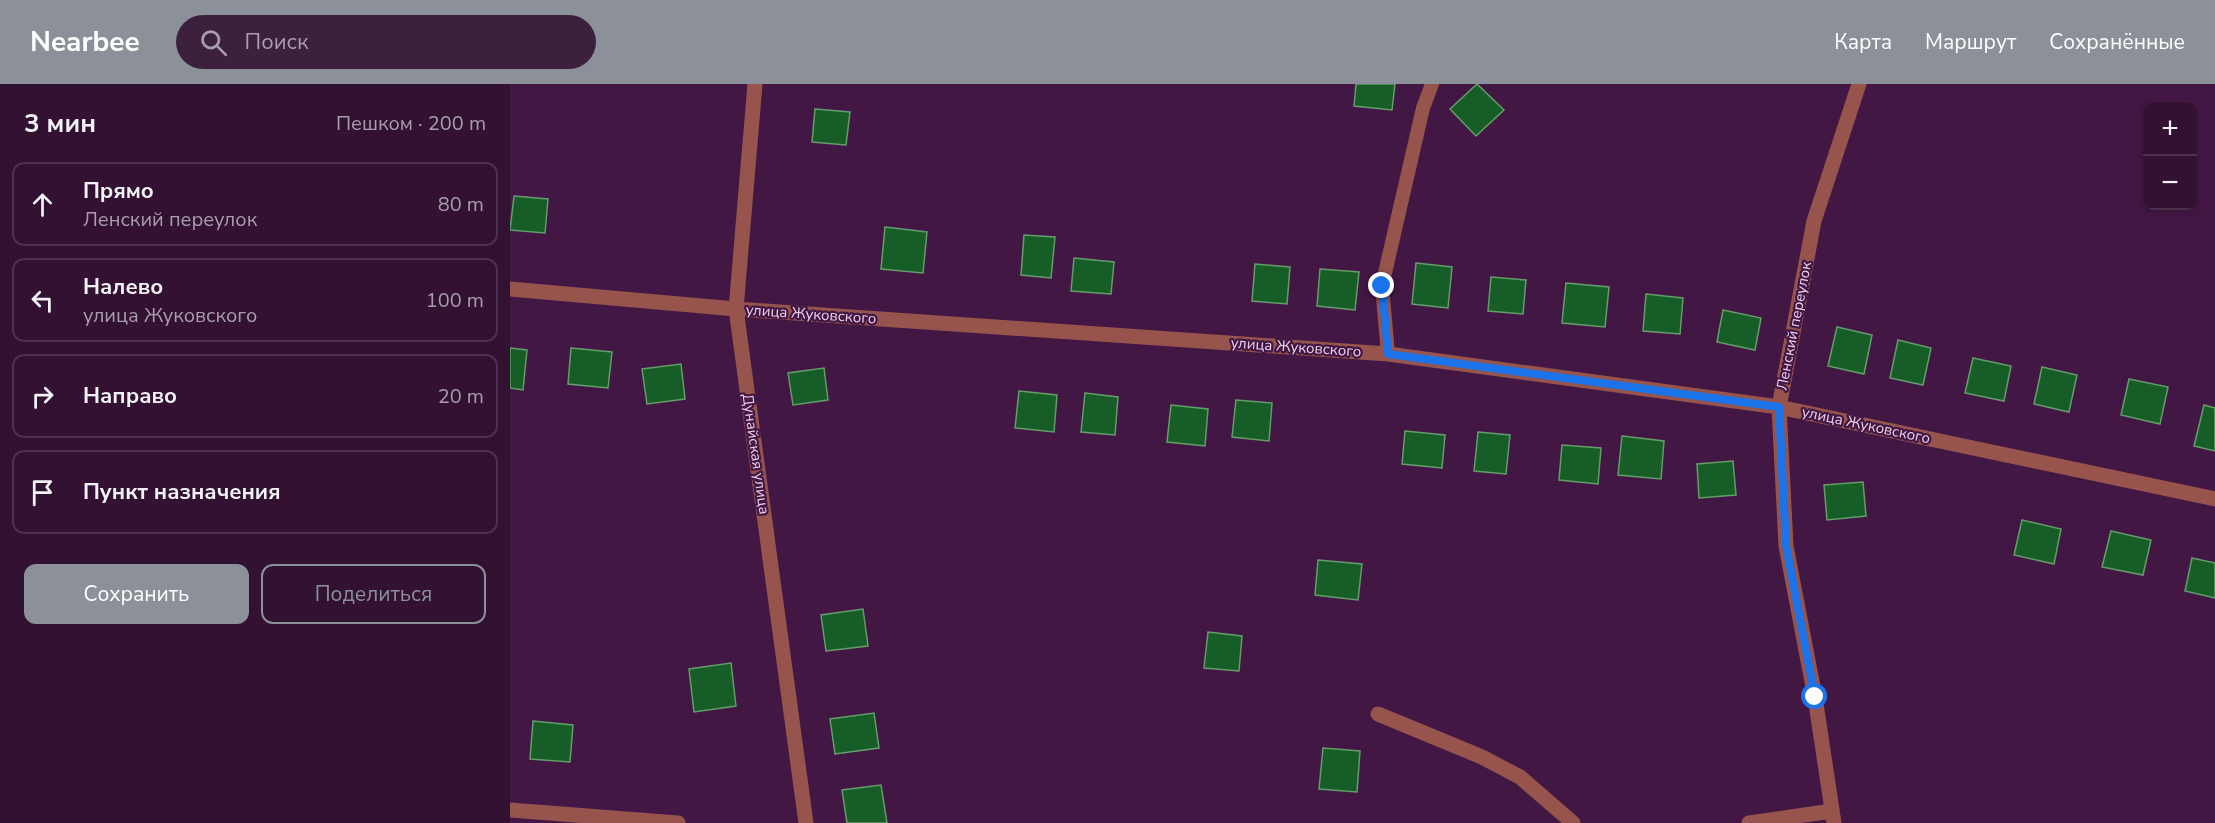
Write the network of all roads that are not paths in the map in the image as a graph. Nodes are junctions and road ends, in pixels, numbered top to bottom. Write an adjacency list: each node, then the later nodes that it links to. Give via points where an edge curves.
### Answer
1 (755, 84): 5 (street, Дунайская улица)
2 (1432, 84): 6 (lane, via 1382,286)
3 (1859, 84): 7 (street, Ленский переулок, via 1814,220)
4 (510, 289): 5 (street, улица Жуковского)
5 (736, 309): 6 (street, улица Жуковского); 13 (street, Дунайская улица)
6 (1388, 354): 7 (street, улица Жуковского)
7 (1779, 407): 8 (street, улица Жуковского); 11 (street, Ленский переулок, via 1786,546)
8 (2215, 499)
9 (1378, 714): 14 (street, via 1520,777)
10 (510, 810): 12 (street)
11 (1833, 817): 15 (street)
12 (678, 823)
13 (806, 823)
14 (1573, 823)
15 (1749, 823)

